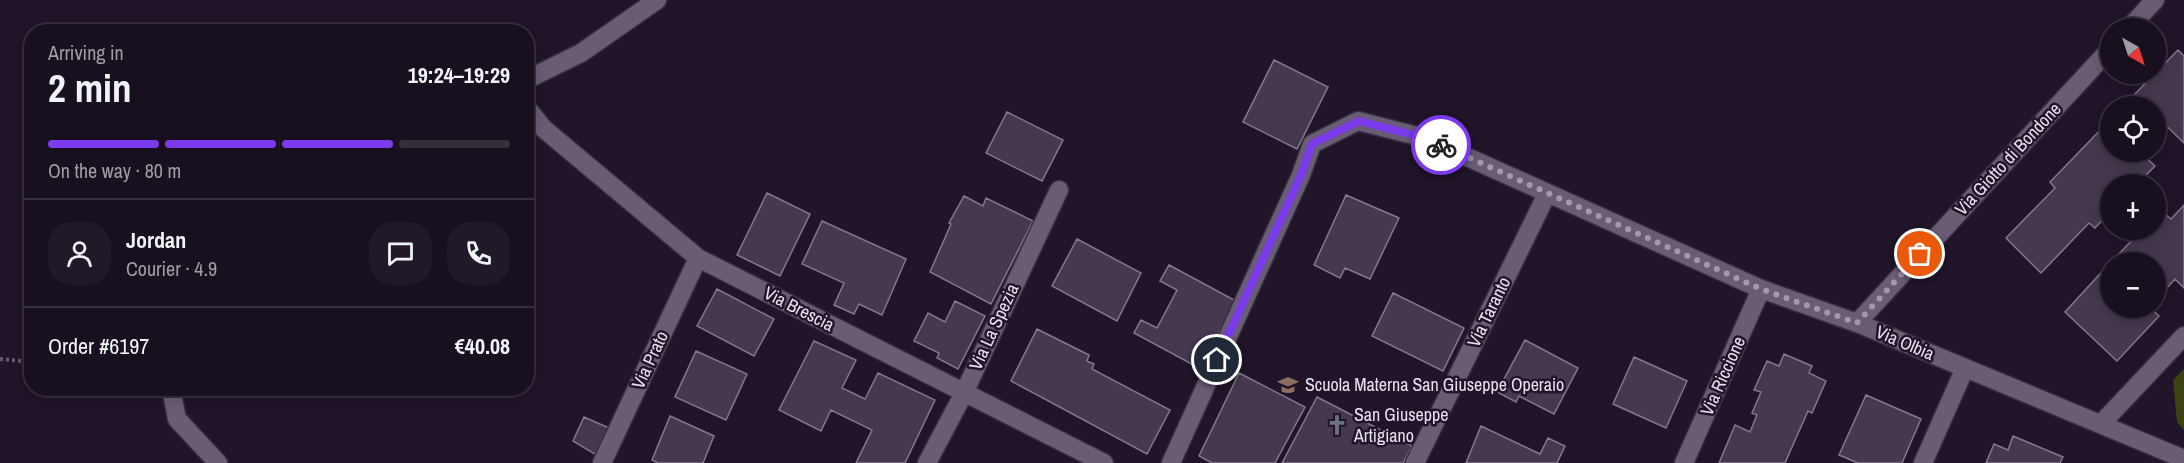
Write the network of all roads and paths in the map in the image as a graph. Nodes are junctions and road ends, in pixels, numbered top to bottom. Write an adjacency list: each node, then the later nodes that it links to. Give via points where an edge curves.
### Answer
1 (657, 0): 5 (street, via 581,53)
2 (2155, 0): 3 (street)
3 (2138, 18)
4 (2100, 60): 11 (street, Via Giotto di Bondone)
5 (534, 76)
6 (534, 117): 9 (street, Via Brescia)
7 (1059, 190): 16 (street, Via La Spezia)
8 (1547, 194): 10 (street, Via Olbia); 24 (street, Via Olbia, via 1425,138 1359,121 1312,144); 25 (street, Via Taranto)
9 (698, 258): 16 (street, Via Brescia); 21 (street, Via Prato)
10 (1761, 289): 11 (street, Via Olbia); 26 (street, Via Riccione)
11 (1857, 323): 15 (street, Via Olbia)
12 (2184, 336): 18 (street)
13 (0, 359): 14 (path)
14 (24, 361)
15 (1965, 368): 18 (street, Via Olbia); 27 (street)
16 (964, 393): 22 (street, Via La Spezia); 23 (street, Via Brescia)
17 (173, 396): 20 (street, via 177,418)
18 (2101, 424): 19 (street, Via Olbia)
19 (2184, 459)
20 (218, 463)
21 (602, 463)
22 (927, 463)
23 (1104, 463)
24 (1171, 463)
25 (1415, 463)
26 (1684, 463)
27 (1923, 463)

